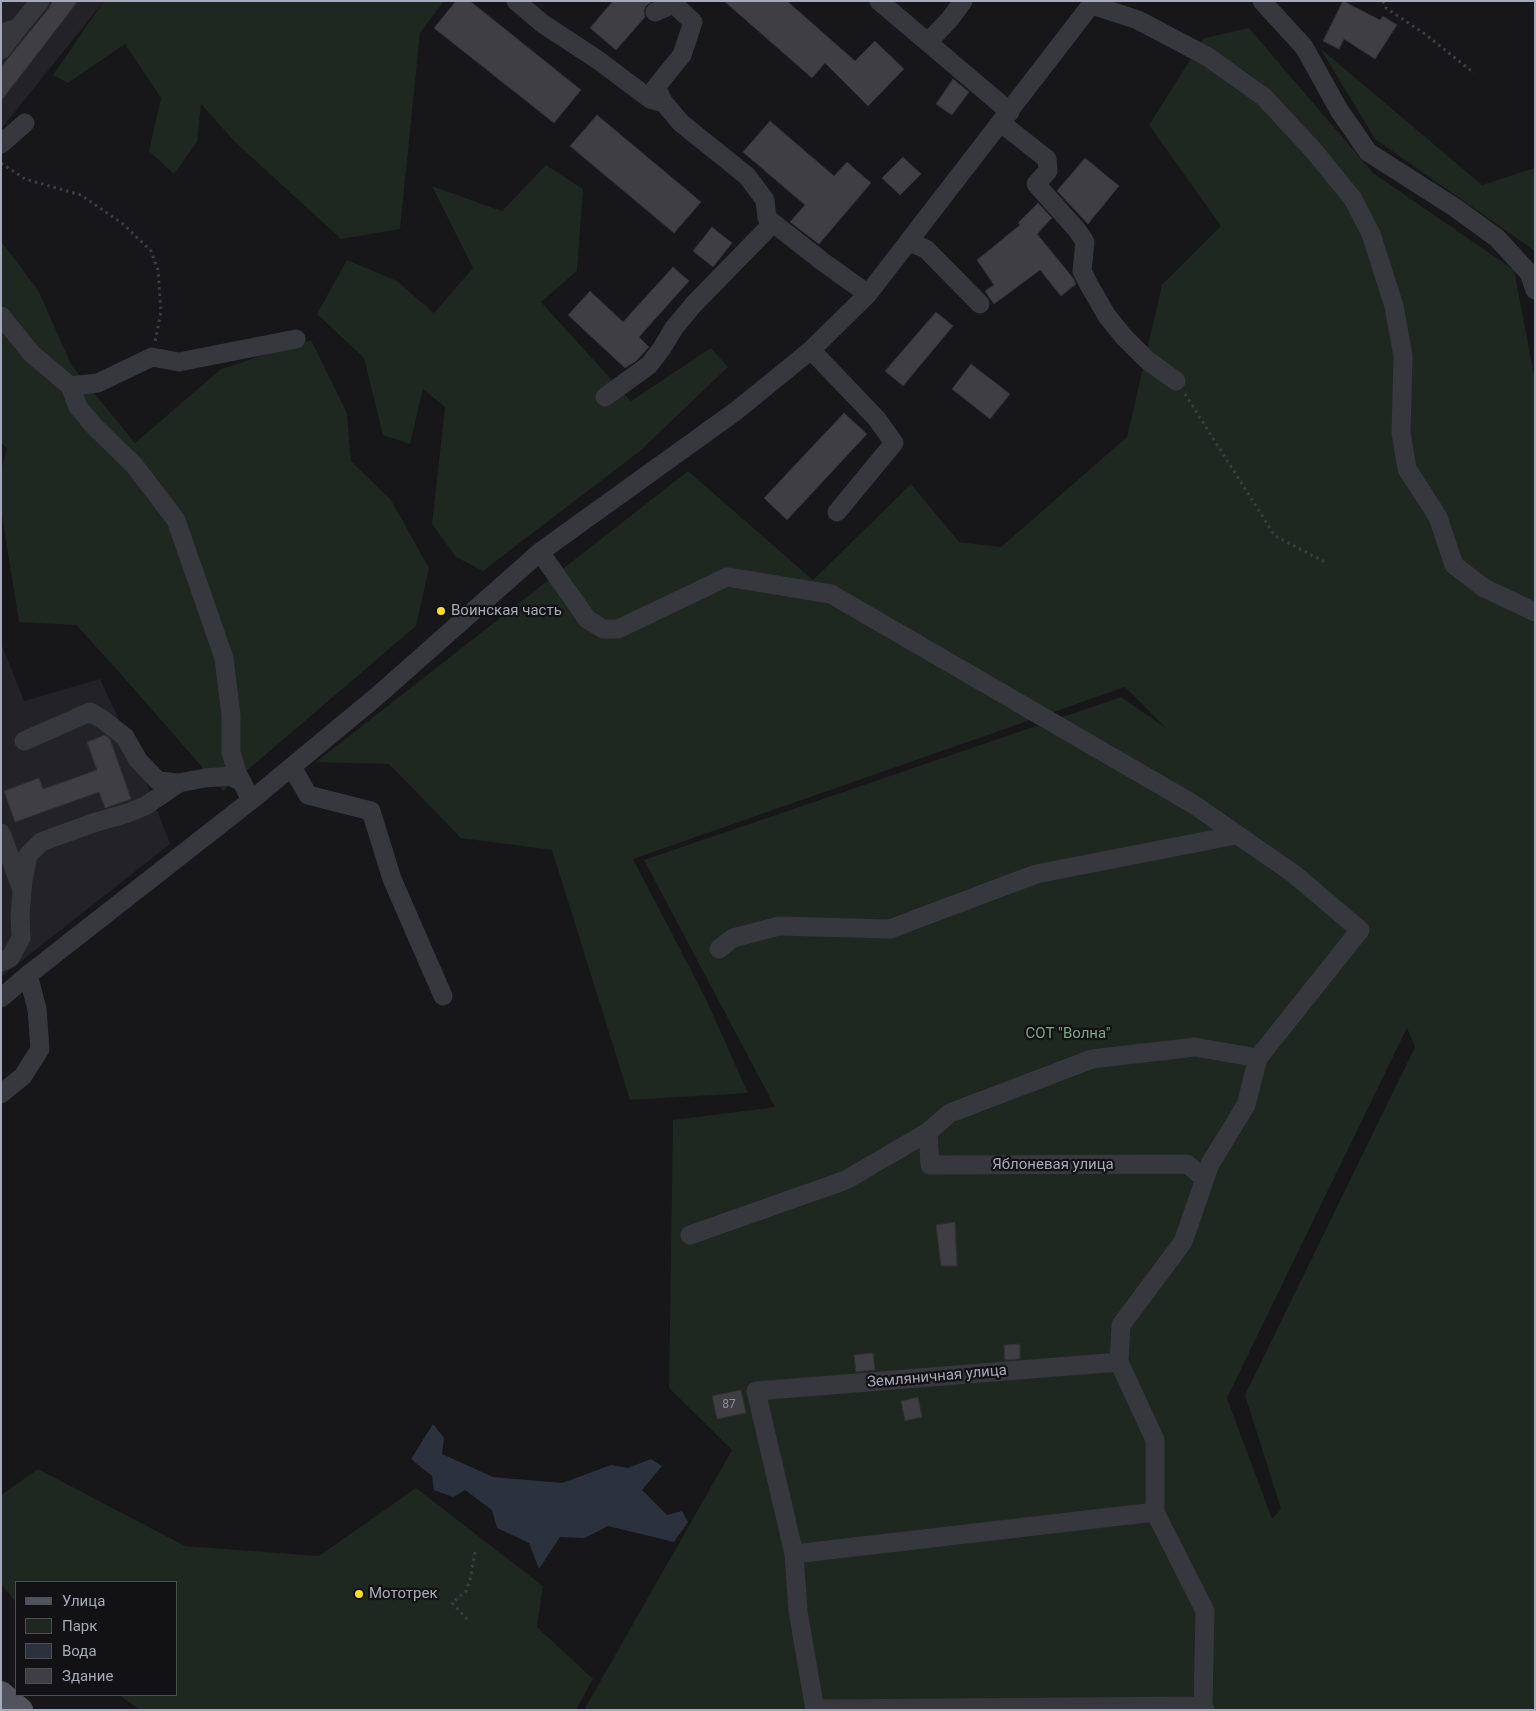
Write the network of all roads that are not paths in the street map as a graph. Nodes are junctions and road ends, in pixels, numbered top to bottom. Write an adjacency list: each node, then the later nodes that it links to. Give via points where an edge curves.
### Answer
1 (40, 1): 9 (street)
2 (516, 1): 12 (street, via 543,24 650,99)
3 (879, 1): 10 (street)
4 (963, 1): 10 (street)
5 (1262, 1): 18 (street, via 1304,47 1339,110 1368,152 1497,238 1529,273)
6 (673, 3): 8 (street); 12 (street, via 693,22 682,54 656,87)
7 (1093, 3): 13 (street); 29 (street, via 1138,20 1208,57 1264,97 1314,150 1353,199 1371,234 1394,306 1403,356 1401,433 1407,469 1438,517 1454,564 1484,588)
8 (655, 12)
9 (10, 30): 11 (street)
10 (928, 42): 13 (street)
11 (1, 50)
12 (664, 104): 16 (street, via 681,123 746,176 765,200 768,218)
13 (1005, 117): 17 (street); 24 (street, via 1047,159 1048,171 1036,184 1085,242 1082,271 1107,316 1147,360)
14 (25, 123): 15 (street)
15 (1, 144)
16 (773, 223): 19 (street); 26 (street, via 693,305 649,365)
17 (909, 242): 19 (street); 20 (street, via 926,249)
18 (1535, 290)
19 (868, 294): 23 (street)
20 (980, 304)
21 (1, 316): 25 (street, via 32,354)
22 (296, 339): 25 (street, via 179,362 152,357 98,383)
23 (811, 350): 27 (street, via 877,419 894,443); 28 (street, via 736,411)
24 (1176, 381)
25 (70, 386): 32 (street, via 78,407 134,465 176,520 224,658 232,752)
26 (605, 397)
27 (837, 512)
28 (540, 552): 31 (street); 36 (street, via 587,619 603,629 618,629 727,577 831,594 1193,804)
29 (1535, 612)
30 (24, 741): 33 (street, via 90,712 125,737 138,760 158,780)
31 (292, 767): 34 (street); 41 (street, via 308,794 371,811 392,879)
32 (242, 782): 33 (street, via 230,776); 34 (street)
33 (178, 784): 37 (street, via 128,813 41,842 28,855)
34 (254, 798): 40 (street)
35 (1, 833): 37 (street)
36 (1236, 835): 38 (street, via 1036,874 890,929 779,926 733,938); 43 (street, via 1294,874 1360,930)
37 (22, 890): 39 (street, via 21,938 10,958)
38 (719, 949)
39 (1, 962)
40 (28, 975): 42 (street); 44 (street, via 37,1009 40,1050 28,1082)
41 (443, 996)
42 (1, 998)
43 (1258, 1058): 45 (street, via 1195,1047 1092,1059 950,1113); 46 (street, via 1246,1105)
44 (1, 1094)
45 (928, 1132): 46 (street, Яблоневая улица, via 930,1165 1187,1164); 47 (street, via 846,1180)
46 (1204, 1178): 48 (street, via 1183,1242 1121,1325)
47 (690, 1235)
48 (1119, 1362): 49 (street, via 1155,1440); 50 (street, Земляничная улица, via 756,1392)
49 (1155, 1512): 50 (street); 52 (street, via 1205,1611)
50 (794, 1554): 53 (street, via 798,1611)
51 (1, 1693): 54 (main road)
52 (1204, 1708): 53 (street)
53 (815, 1709)
54 (21, 1710)

